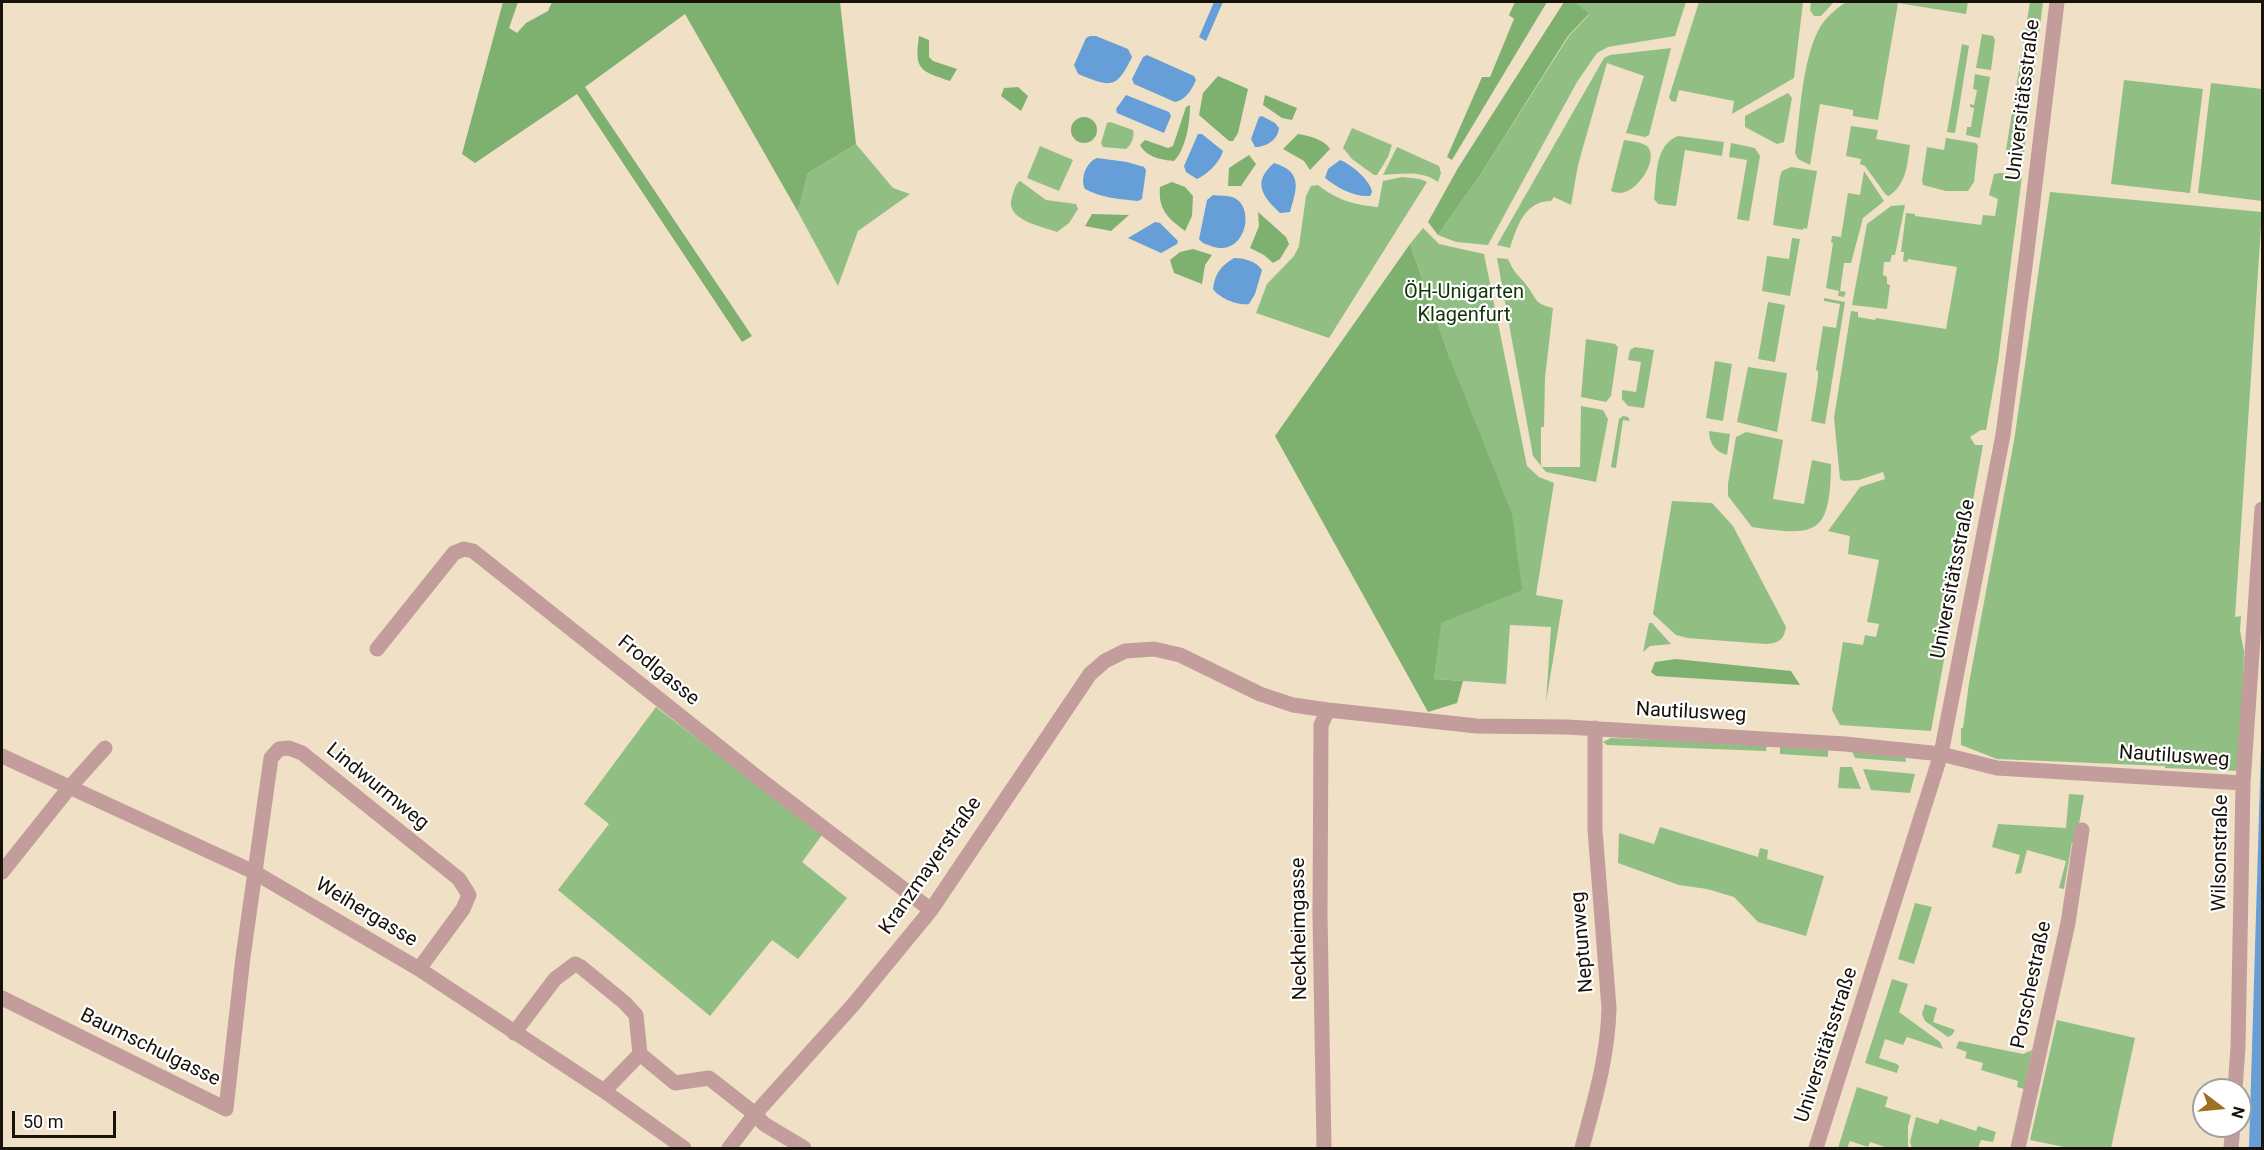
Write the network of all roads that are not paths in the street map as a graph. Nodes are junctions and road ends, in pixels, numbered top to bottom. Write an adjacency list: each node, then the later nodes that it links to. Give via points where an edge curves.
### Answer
1 (2056, 2): 8 (street, Universitätsstraße, via 2003,435)
2 (2262, 508): 10 (street, Wilsonstraße)
3 (377, 649): 15 (street, Frodlgasse, via 454,554 464,549 473,551)
4 (1147, 650): 5 (street, Nautilusweg, via 1180,655 1260,694 1293,705); 15 (street, Kranzmayerstraße, via 1125,651 1090,674)
5 (1328, 710): 6 (street, Nautilusweg, via 1478,726); 26 (street, Neckheimgasse, via 1321,725)
6 (1595, 728): 8 (street, Nautilusweg, via 1784,739); 27 (street, Neptunweg, via 1595,830 1609,1008 1605,1059)
7 (105, 748): 11 (street)
8 (1941, 754): 10 (street, Nautilusweg, via 1997,768); 28 (street, Universitätsstraße)
9 (2, 756): 11 (street, Weihergasse)
10 (2243, 783): 20 (street, Wilsonstraße)
11 (69, 788): 13 (street); 14 (street, Weihergasse)
12 (2082, 830): 29 (street, Porschestraße, via 2068,922)
13 (2, 872)
14 (254, 872): 16 (street, Weihergasse); 16 (street, Lindwurmweg, via 271,758 279,749 289,748 302,753 459,879 469,896); 17 (street, Baumschulgasse, via 226,1109)
15 (931, 910): 22 (street, Kranzmayerstraße)
16 (419, 969): 18 (street, Weihergasse)
17 (2, 998)
18 (514, 1034): 19 (street, via 555,979 574,964 636,1015); 21 (street, Weihergasse)
19 (640, 1054): 21 (street); 22 (street, via 675,1083 709,1078)
20 (2236, 1078)
21 (604, 1091): 23 (street, Weihergasse)
22 (755, 1114): 24 (street, Kranzmayerstraße); 25 (street)
23 (684, 1149)
24 (729, 1149)
25 (804, 1149)
26 (1324, 1149)
27 (1582, 1149)
28 (1816, 1149)
29 (2018, 1149)

